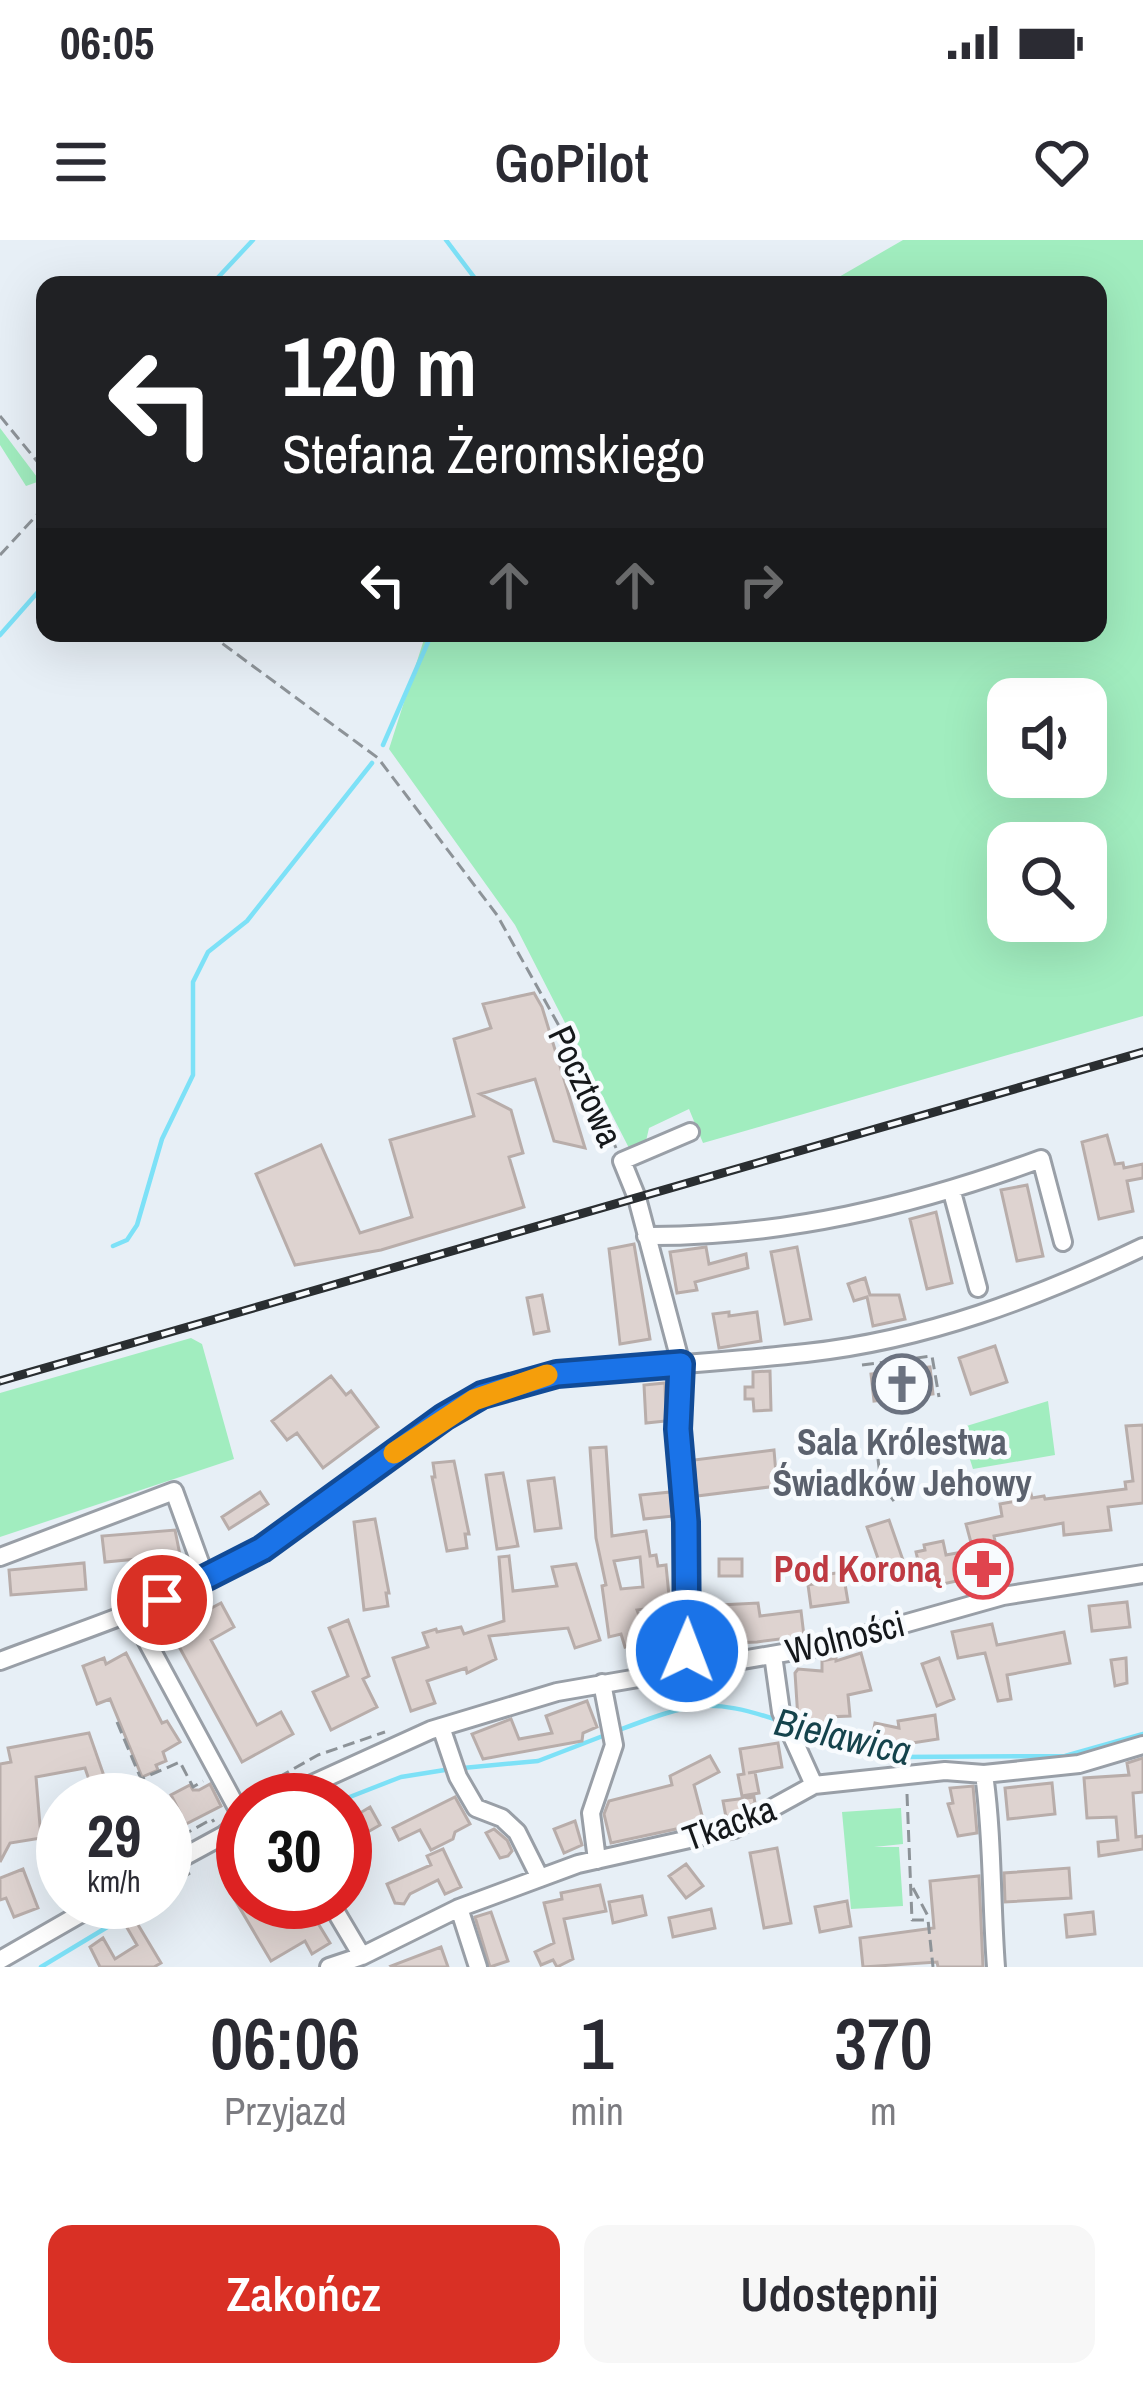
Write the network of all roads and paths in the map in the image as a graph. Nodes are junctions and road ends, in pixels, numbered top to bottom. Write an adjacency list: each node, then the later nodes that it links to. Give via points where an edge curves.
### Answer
1 (0, 416): 2 (path)
2 (36, 459)
3 (36, 516): 4 (path)
4 (0, 555)
5 (220, 642): 7 (path, Pocztowa, via 378,758 497,915 577,1058)
6 (690, 1132): 7 (street)
7 (622, 1161): 9 (street, Pocztowa)
8 (952, 1192): 9 (street, via 758,1233); 10 (street, via 1041,1160); 12 (street)
9 (646, 1236): 14 (street, Pocztowa)
10 (1063, 1242)
11 (1143, 1247): 14 (street, via 1028,1298 928,1330 826,1351)
12 (978, 1288)
13 (906, 1357): 15 (path); 16 (path); 17 (path, via 932,1356)
14 (681, 1364): 22 (street, via 557,1374 482,1395); 26 (street, Pocztowa)
15 (862, 1365)
16 (908, 1369)
17 (939, 1396)
18 (878, 1459): 19 (path, via 881,1484)
19 (894, 1501)
20 (0, 1557): 22 (street, via 174,1491)
21 (1143, 1574): 24 (street, Wolności, via 1003,1596)
22 (206, 1580): 23 (street)
23 (131, 1612): 25 (street); 31 (street)
24 (773, 1655): 26 (street, Wolności); 36 (street, via 781,1712)
25 (0, 1661)
26 (687, 1669): 27 (street, Wolności)
27 (602, 1683): 29 (street, Wolności); 37 (street, via 614,1745 591,1813)
28 (117, 1722): 35 (path, via 140,1779 180,1762 193,1788)
29 (441, 1727): 32 (street, Wolności); 38 (street, via 476,1808 517,1832)
30 (1143, 1745): 33 (street, Tkacka, via 1079,1764)
31 (218, 1773)
32 (338, 1773)
33 (984, 1774): 34 (street, Tkacka); 49 (street)
34 (902, 1775): 36 (street, Tkacka); 39 (path)
35 (210, 1778)
36 (814, 1785): 37 (street, Tkacka, via 734,1829)
37 (597, 1860): 38 (street, Tkacka)
38 (540, 1878): 40 (street, Tkacka)
39 (912, 1886): 41 (path); 41 (path, via 912,1920)
40 (459, 1908): 44 (street, Tkacka); 47 (street)
41 (928, 1920): 48 (path)
42 (54, 1929): 45 (street)
43 (346, 1929): 44 (street)
44 (362, 1956): 46 (street, Tkacka)
45 (0, 1960)
46 (329, 1967)
47 (478, 1967)
48 (933, 1967)
49 (996, 1967)

